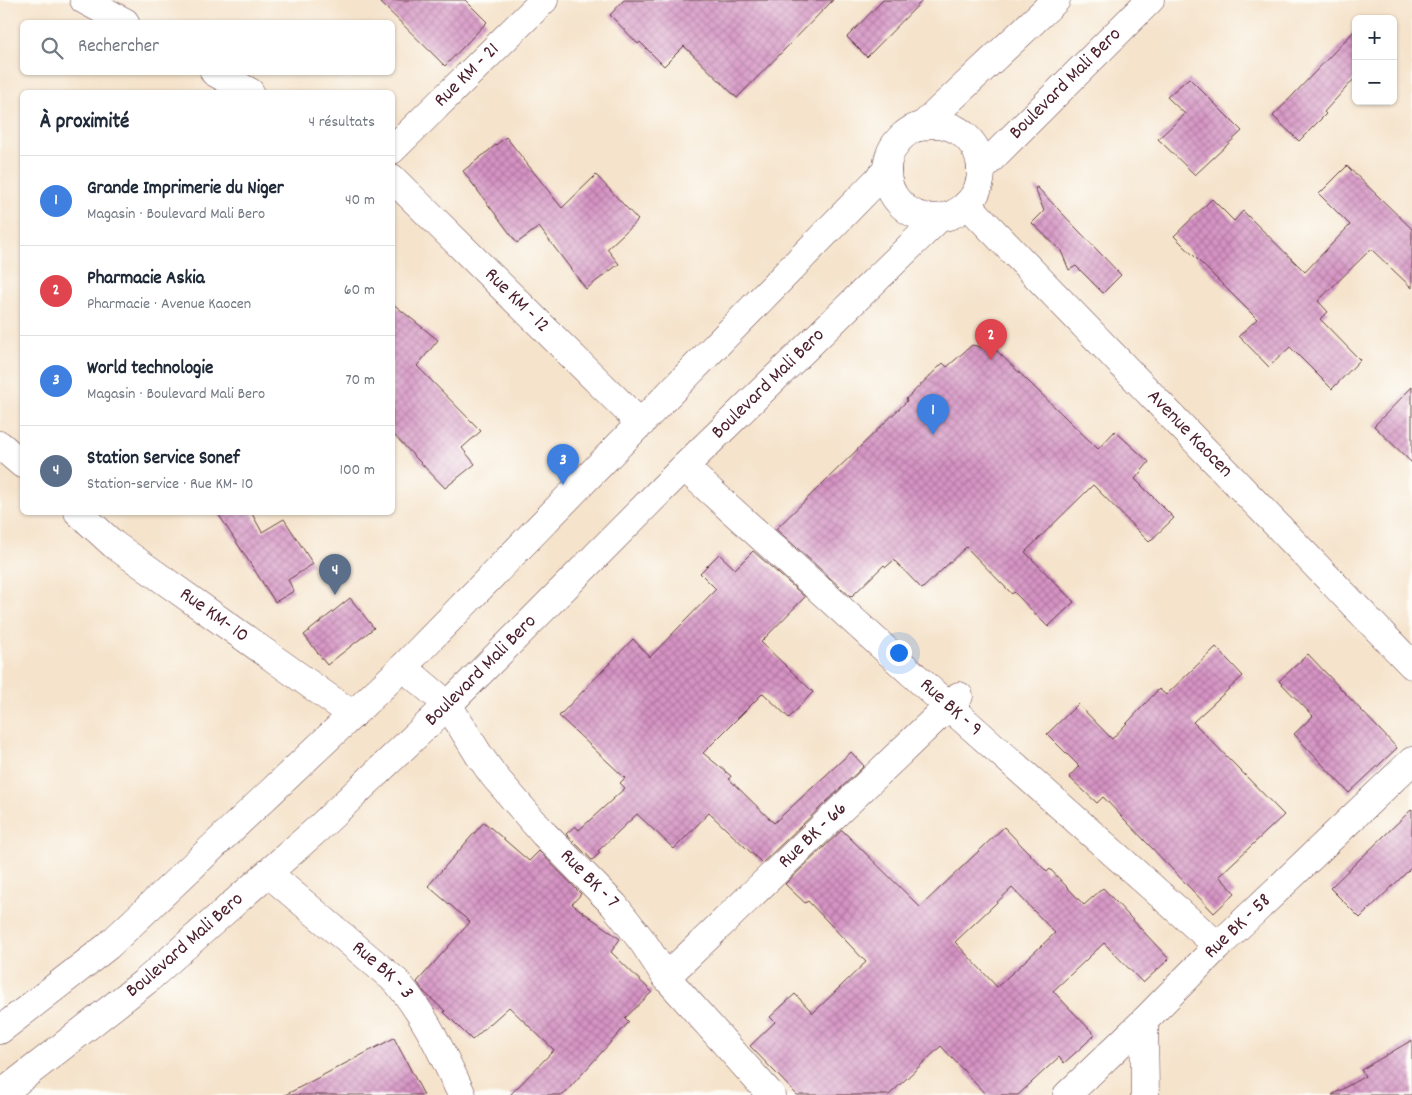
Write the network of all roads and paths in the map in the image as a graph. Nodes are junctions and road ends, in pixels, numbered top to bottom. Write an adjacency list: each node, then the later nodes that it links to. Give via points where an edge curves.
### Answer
1 (84, 0): 5 (street)
2 (544, 0): 9 (street, Rue KM - 21)
3 (1056, 0): 8 (street)
4 (1150, 0): 10 (street, Boulevard Mali Bero)
5 (121, 20)
6 (219, 75): 7 (street)
7 (246, 90)
8 (921, 127): 10 (street, via 935,124 962,134 977,154); 11 (street, via 900,138)
9 (395, 147)
10 (981, 169): 13 (street, via 976,192)
11 (887, 170): 14 (street, via 889,186 898,202 913,214); 15 (street)
12 (395, 181): 15 (street, Rue KM - 12)
13 (967, 204): 14 (street); 20 (street, Avenue Kaocen)
14 (938, 218): 18 (street, Boulevard Mali Bero)
15 (641, 424): 21 (street)
16 (0, 445): 17 (street)
17 (20, 462)
18 (684, 467): 22 (street, Rue BK - 9); 23 (street, Boulevard Mali Bero)
19 (81, 515): 24 (street, Rue KM- 10, via 113,544)
20 (1412, 665)
21 (403, 667): 23 (street, Rue BK - 7); 24 (street)
22 (954, 701): 27 (street, Rue BK - 9); 28 (street, Rue BK - 66)
23 (448, 705): 26 (street, Boulevard Mali Bero); 28 (street, Rue BK - 7, via 494,776 544,834 614,905)
24 (353, 715): 30 (street, via 108,946)
25 (1412, 761): 27 (street, Rue BK - 58)
26 (269, 874): 31 (street, Boulevard Mali Bero, via 146,981); 32 (street, Rue BK - 3, via 397,982 427,1022)
27 (1218, 946): 29 (street, Rue BK - 58)
28 (666, 977): 33 (street, Rue BK - 7)
29 (1144, 1021): 34 (street, Rue BK - 58); 35 (street)
30 (0, 1030)
31 (8, 1092)
32 (462, 1095)
33 (771, 1095)
34 (1067, 1095)
35 (1145, 1095)

